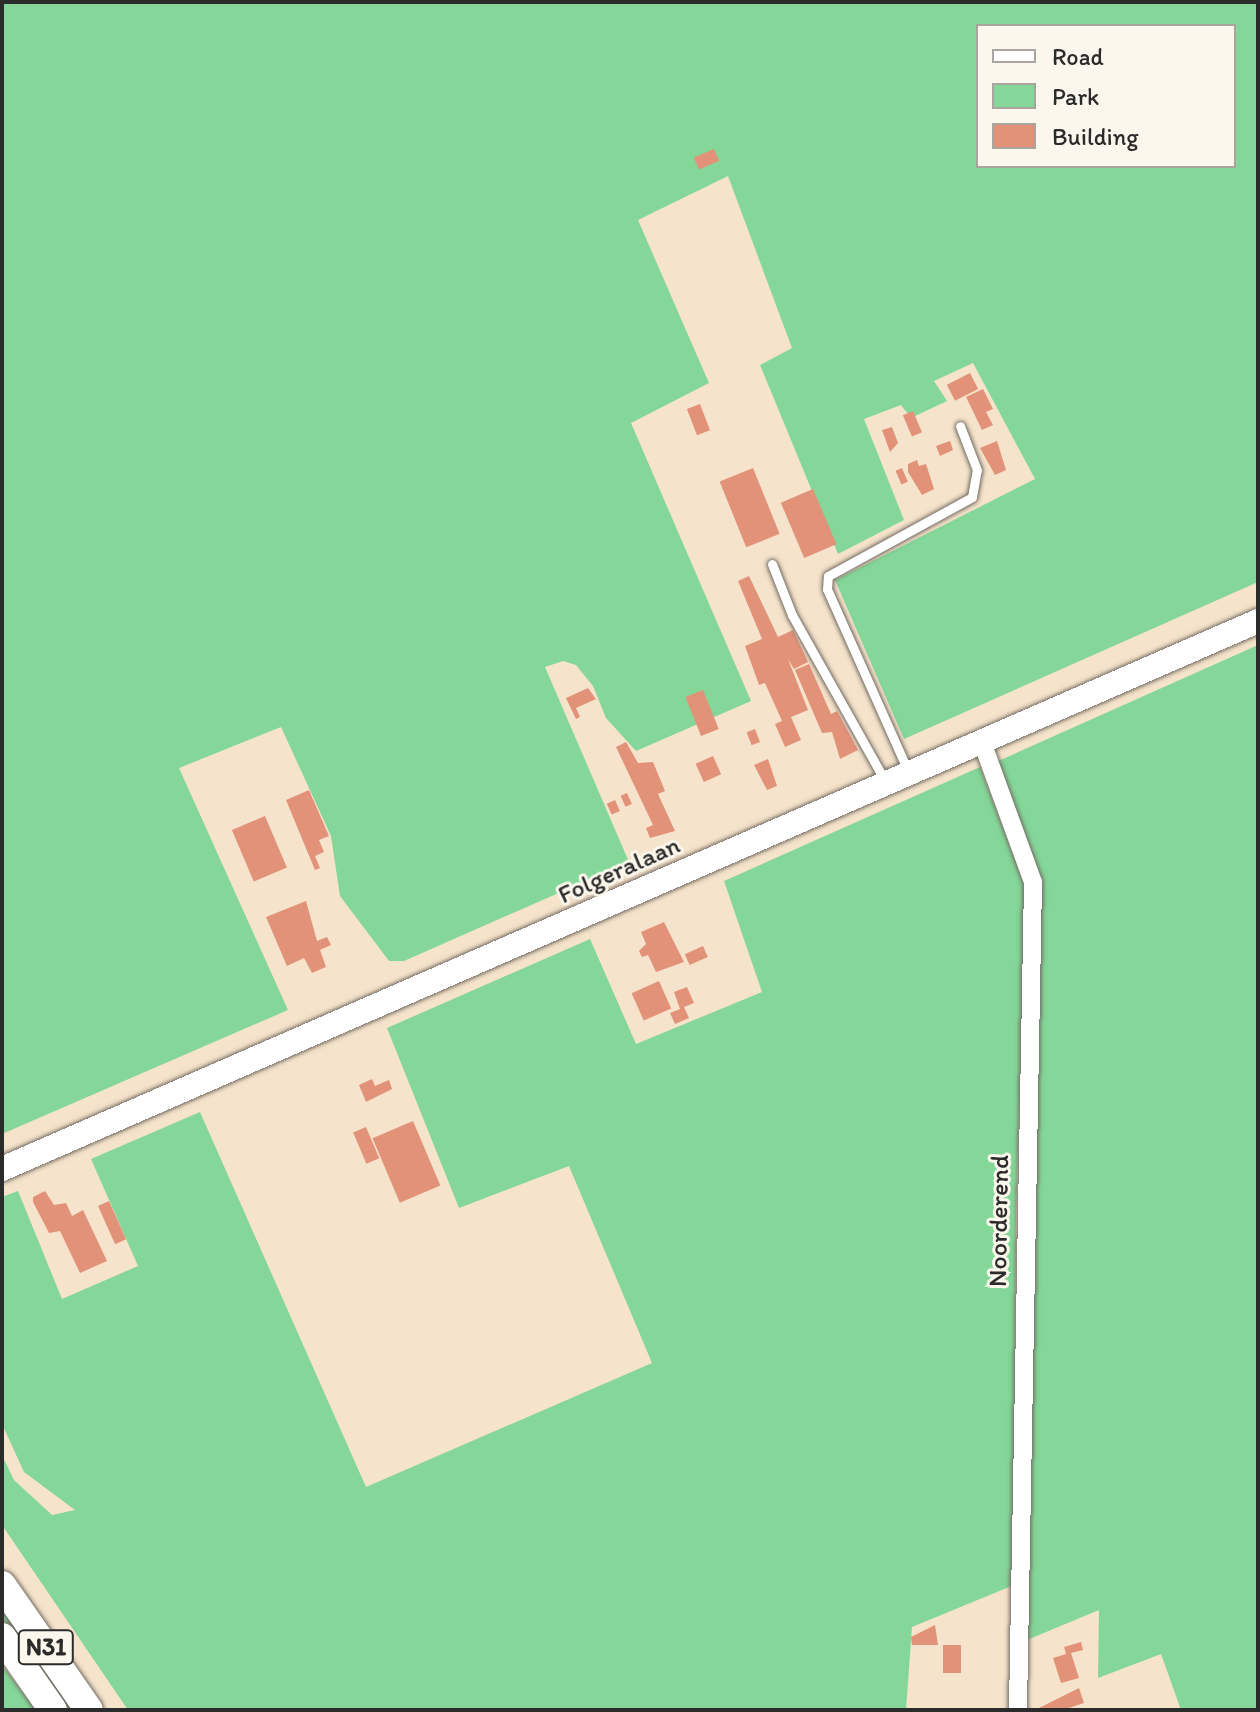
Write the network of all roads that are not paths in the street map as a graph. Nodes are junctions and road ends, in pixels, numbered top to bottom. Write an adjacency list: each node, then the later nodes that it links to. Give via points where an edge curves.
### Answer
1 (960, 426): 5 (lane, via 977,470 972,497 828,576 827,589)
2 (772, 564): 6 (lane, via 792,615)
3 (1258, 621): 4 (main road, Folgeralaan)
4 (982, 742): 5 (main road, Folgeralaan); 12 (street, Noorderend, via 1033,882)
5 (910, 774): 6 (main road, Folgeralaan)
6 (887, 784): 7 (main road, Folgeralaan)
7 (2, 1169)
8 (2, 1585): 11 (highway, N31)
9 (2, 1637): 10 (highway, N31)
10 (53, 1710)
11 (89, 1710)
12 (1018, 1710)

